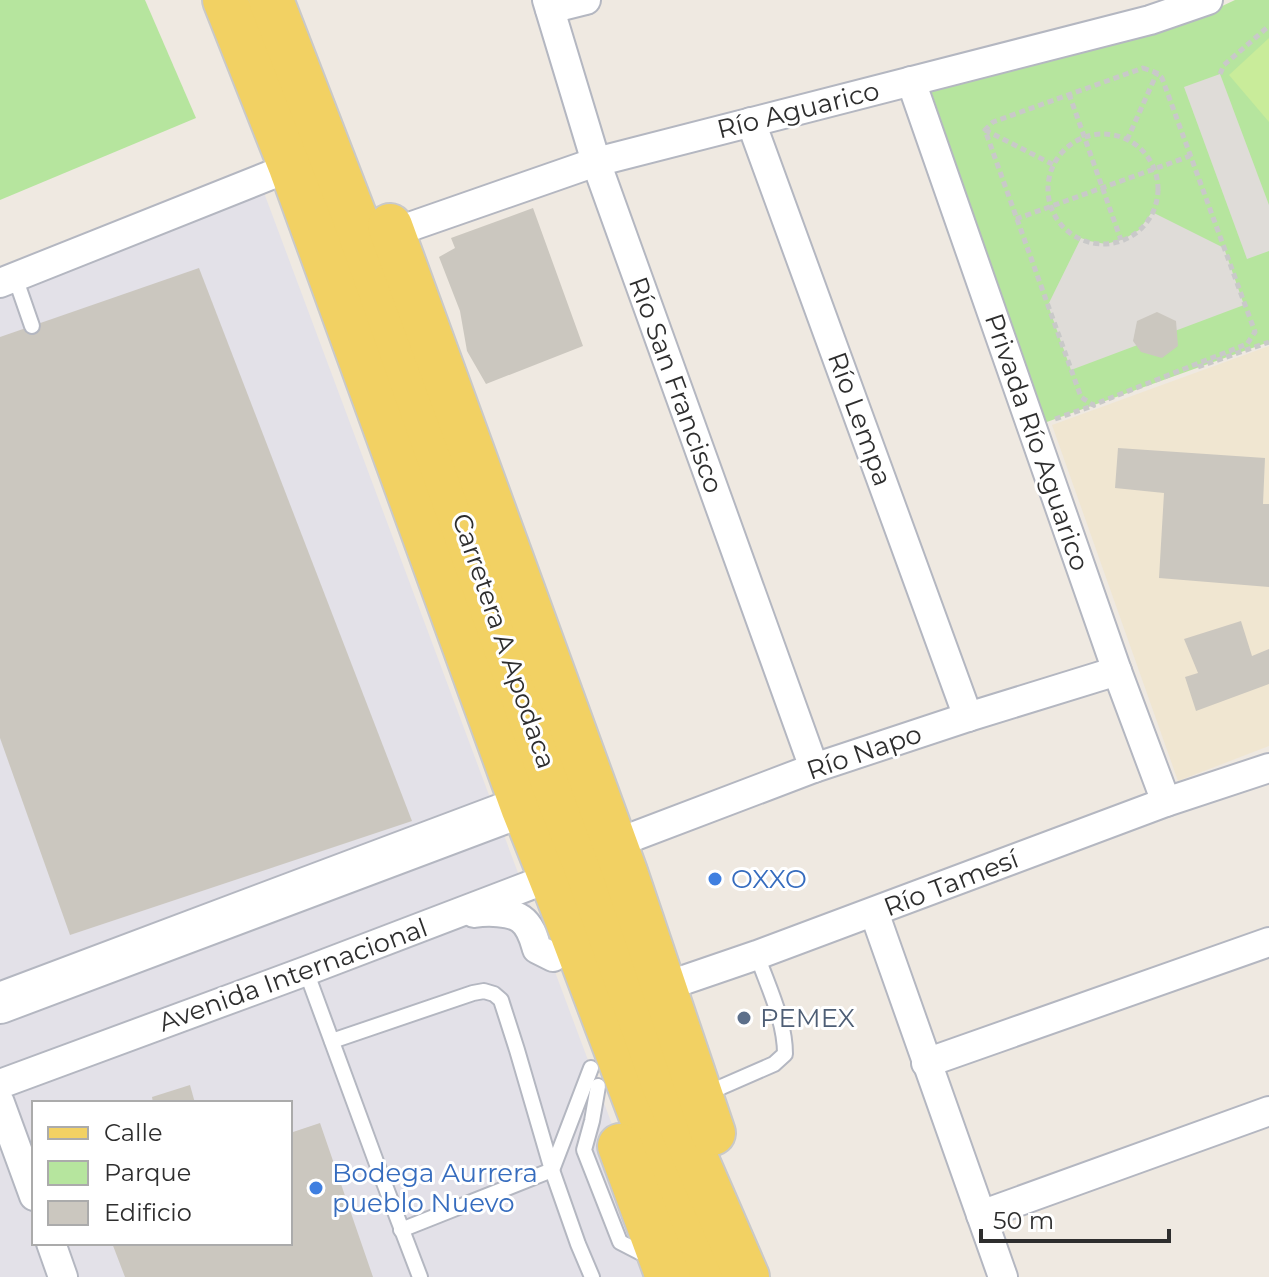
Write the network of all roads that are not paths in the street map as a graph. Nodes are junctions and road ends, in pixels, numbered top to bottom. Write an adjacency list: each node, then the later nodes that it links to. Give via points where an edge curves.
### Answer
1 (225, 0): 10 (main road, Carretera A Apodaca)
2 (271, 0): 19 (main road, Carretera A Apodaca, via 355,218)
3 (302, 0): 11 (main road)
4 (586, 0): 6 (street)
5 (1208, 0): 7 (street, Río Aguarico, via 1150,20)
6 (548, 5): 9 (street, Río San Francisco)
7 (911, 81): 8 (street, Río Aguarico); 14 (street, Privada Río Aguarico)
8 (751, 122): 9 (street, Río Aguarico); 15 (street, Río Lempa)
9 (596, 162): 11 (street, Río Aguarico); 16 (street, Río San Francisco)
10 (291, 167): 12 (street); 19 (main road, Carretera A Apodaca)
11 (392, 233): 20 (main road)
12 (8, 280): 13 (lane)
13 (32, 326)
14 (1117, 671): 15 (street, Río Napo); 18 (street, Privada Río Aguarico)
15 (968, 717): 16 (street, Río Napo)
16 (814, 768): 20 (street, Río Napo)
17 (1269, 768): 18 (street, Río Tamesí)
18 (1166, 802): 21 (street, Río Tamesí)
19 (527, 805): 20 (main road, Carretera A Apodaca); 27 (main road)
20 (565, 890): 22 (street, Avenida Internacional); 22 (street, via 537,949 521,918 480,912); 26 (main road, Carretera A Apodaca); 30 (main road); 40 (main road, Carretera A Apodaca)
21 (874, 912): 24 (street, Río Tamesí); 29 (street)
22 (453, 916): 25 (street, Avenida Internacional)
23 (1269, 942): 29 (street)
24 (757, 955): 26 (street, Río Tamesí); 32 (lane, via 782,1024 785,1054 774,1064)
25 (306, 971): 28 (lane); 31 (street, Avenida Internacional)
26 (648, 992): 32 (main road, Carretera A Apodaca)
27 (0, 1003)
28 (332, 1041): 35 (lane, via 473,993 494,994 505,1012); 38 (lane)
29 (926, 1063): 37 (street)
30 (595, 1077): 35 (lane); 40 (main road)
31 (0, 1084)
32 (686, 1102): 44 (main road); 45 (main road, via 749,1239)
33 (0, 1103): 36 (street)
34 (1269, 1111): 37 (street)
35 (552, 1170): 38 (lane); 41 (lane)
36 (32, 1191)
37 (981, 1215): 46 (street)
38 (401, 1230): 43 (lane)
39 (52, 1245): 42 (street)
40 (678, 1273)
41 (595, 1275)
42 (63, 1277)
43 (420, 1277)
44 (747, 1277)
45 (755, 1277)
46 (1003, 1277)

